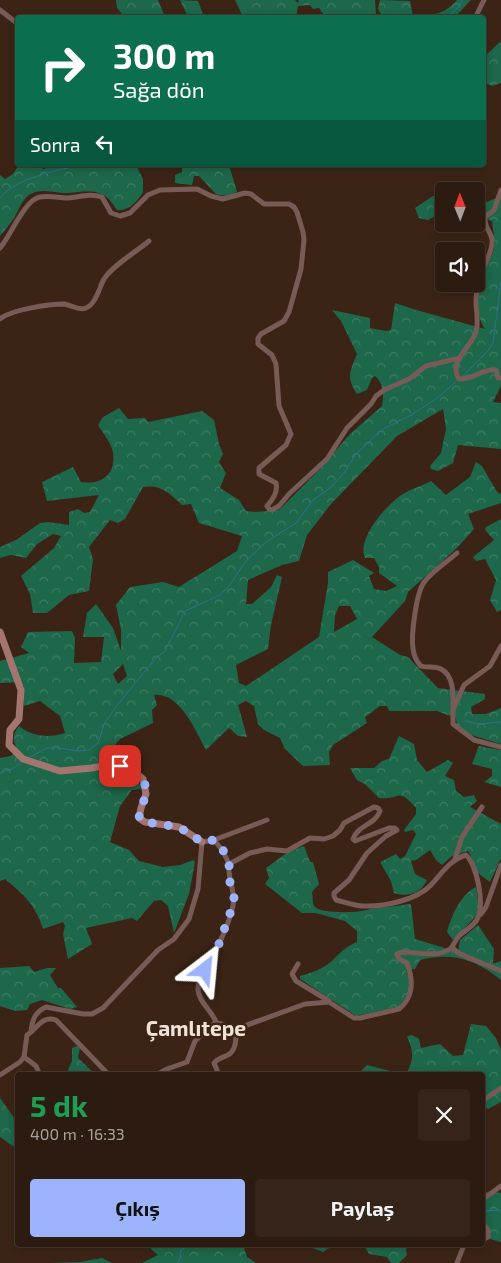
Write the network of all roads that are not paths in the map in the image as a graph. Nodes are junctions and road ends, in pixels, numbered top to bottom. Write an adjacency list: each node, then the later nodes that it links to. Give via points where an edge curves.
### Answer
1 (484, 0): 3 (street)
2 (0, 10): 4 (street)
3 (476, 15)
4 (15, 22)
5 (501, 190): 9 (street, via 494,210 486,217 485,224 493,241 479,280 476,332)
6 (149, 242): 8 (street, via 105,277 88,307 82,309 64,304 40,307 5,314)
7 (0, 248): 9 (street, via 18,219 36,198 42,196 70,198 95,195 102,197 111,212 120,216 130,213 148,195 160,190 197,189 223,199 246,193 264,204 290,204 294,207 304,240 301,269 284,321 258,338 258,344 272,355 276,364 280,406 291,434 286,445 259,468 259,474 277,486 267,506 272,510 327,459 347,428 376,396 409,380 426,366)
8 (0, 319)
9 (460, 358): 10 (street, via 456,364 459,379 491,369 496,370 498,378)
10 (501, 378)
11 (457, 553): 14 (street, via 424,581 419,590 413,648 421,666 442,669 449,677)
12 (0, 632): 19 (street, via 21,690 18,719 10,730 9,745 23,760 60,771 106,765 132,770 143,779 146,794 139,818 145,822 179,827)
13 (501, 646): 14 (street, via 490,666 464,685)
14 (453, 710): 15 (street, via 453,724 465,734 474,740)
15 (501, 747)
16 (482, 807): 20 (street, via 462,837)
17 (267, 820): 18 (street)
18 (214, 840): 19 (street); 21 (street)
19 (202, 842): 30 (street, via 198,889 189,919 174,939 158,950 103,1008 92,1014 82,1014 46,1007 39,1010 32,1021)
20 (455, 860): 21 (street, via 415,897 374,906 336,900 334,893 349,880 367,853 398,830 389,828 355,841 355,832 378,818 380,811 374,807 344,823 333,836 310,838 287,851 250,853); 23 (street, via 467,856 477,879 481,904)
21 (229, 864): 28 (street, via 234,898 232,908 198,988)
22 (501, 865): 23 (street, via 486,907)
23 (476, 921): 24 (street)
24 (452, 947): 26 (street, via 458,953); 27 (street, via 430,954 397,954 398,959 407,963 412,984 400,1009 354,1018)
25 (298, 964): 27 (street, via 292,974 296,981)
26 (501, 971)
27 (329, 1002): 29 (street, via 305,1004)
28 (216, 1022): 29 (street); 34 (street, via 195,1042 187,1062)
29 (236, 1029): 35 (street, via 232,1052 214,1063)
30 (31, 1032): 31 (street, via 26,1038); 33 (street, via 49,1017 56,1020)
31 (24, 1056): 32 (street); 36 (street)
32 (39, 1072)
33 (106, 1072)
34 (162, 1072)
35 (218, 1072)
36 (0, 1075)
37 (501, 1088): 38 (street)
38 (485, 1099)
39 (501, 1186): 40 (street)
40 (485, 1198)
41 (485, 1226): 42 (street, via 488,1237)
42 (485, 1238)
43 (463, 1247): 44 (street)
44 (457, 1263)

